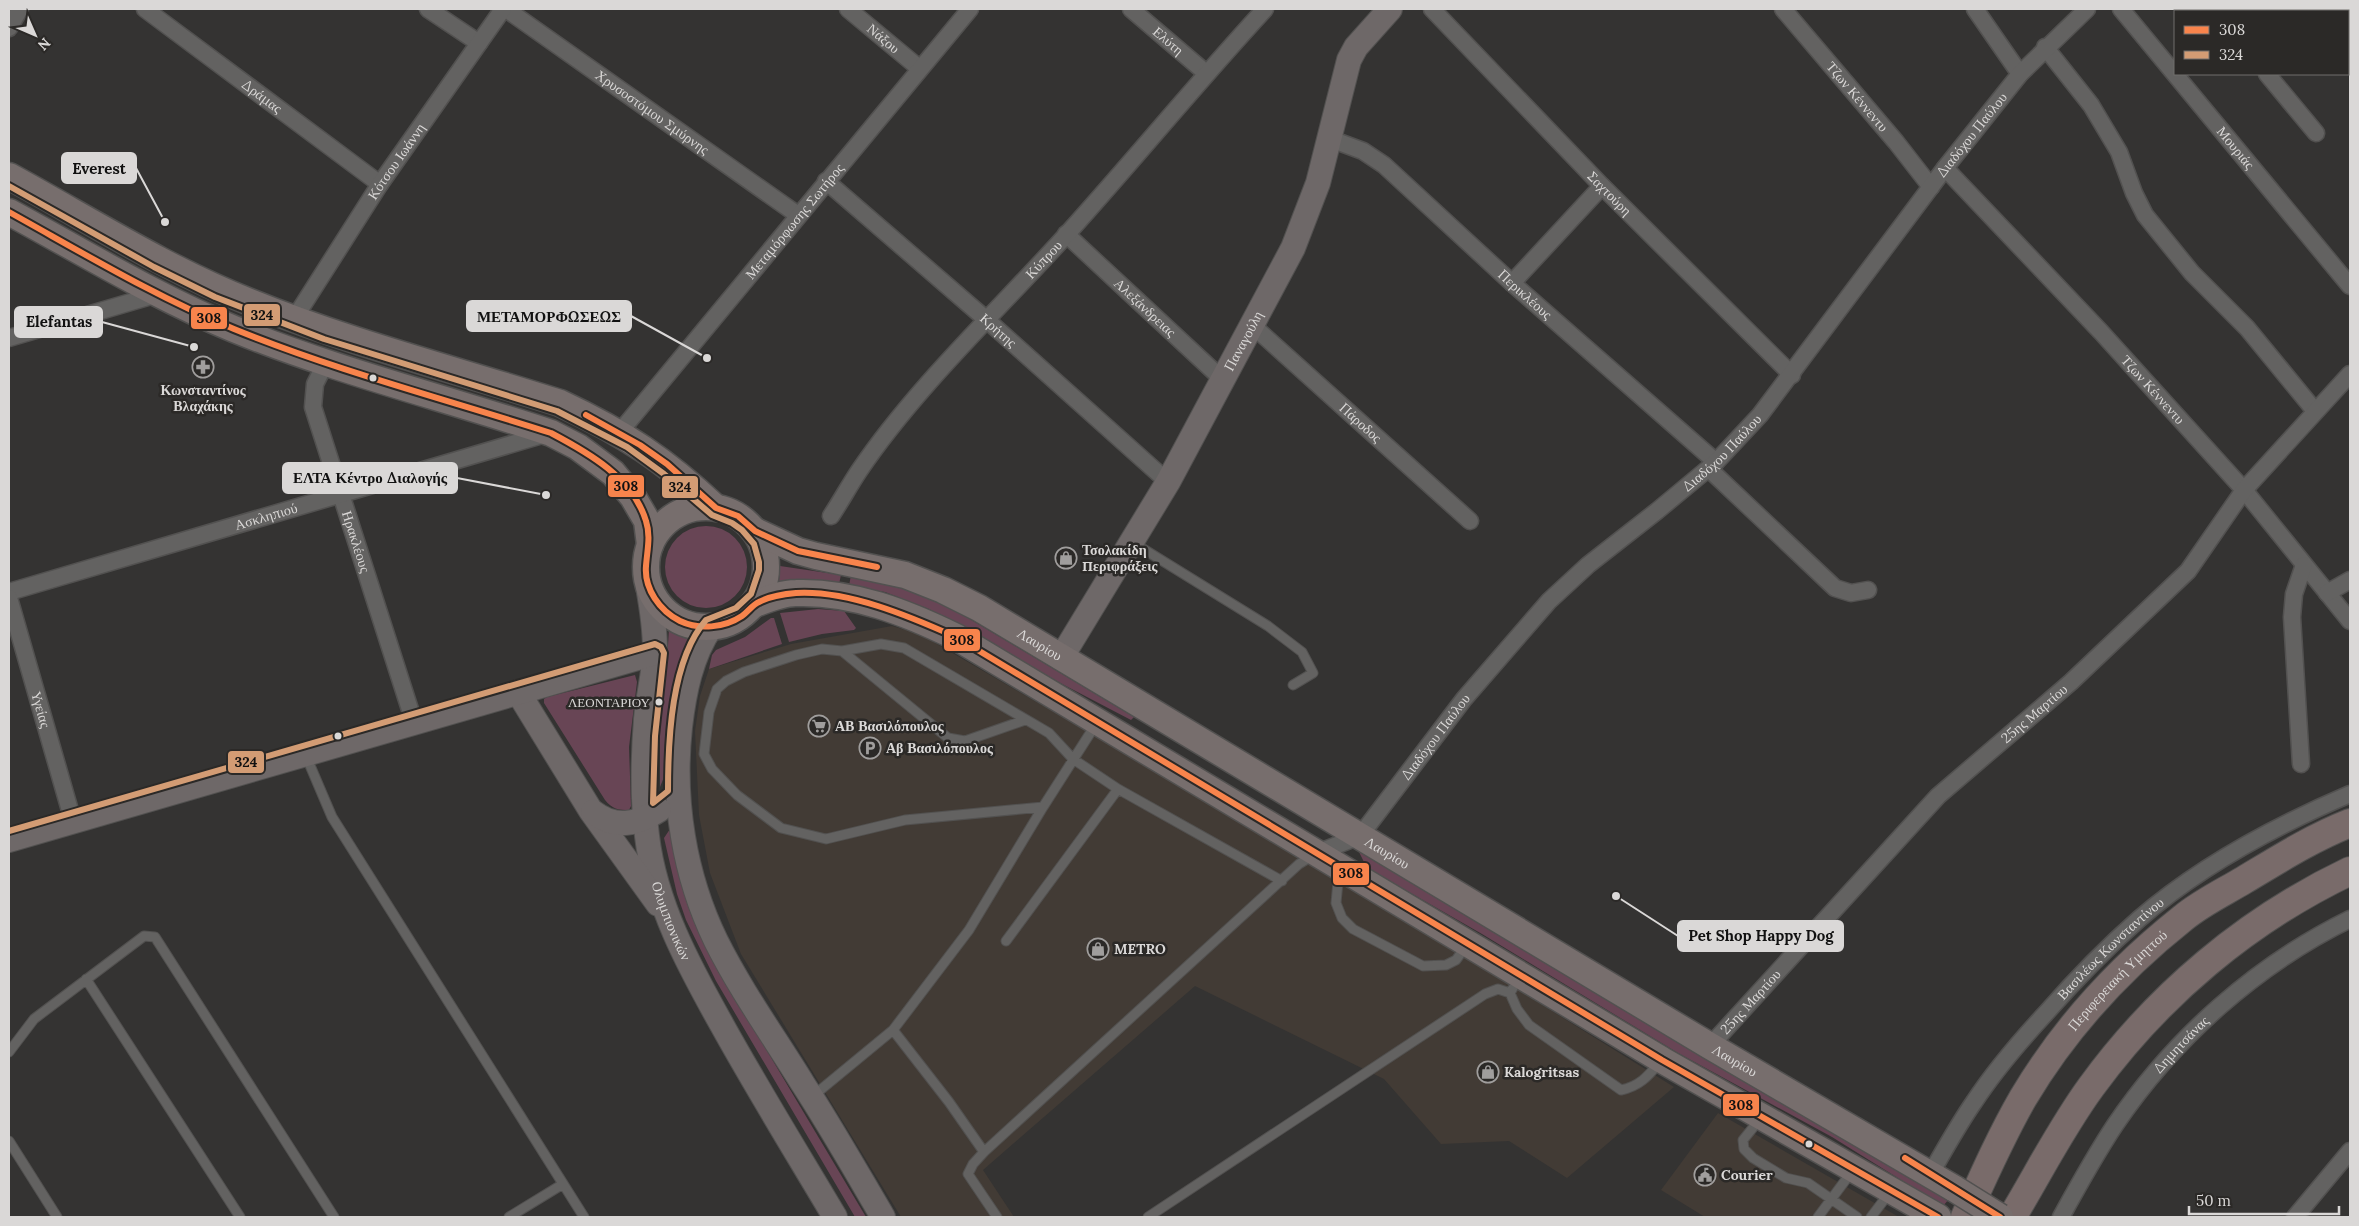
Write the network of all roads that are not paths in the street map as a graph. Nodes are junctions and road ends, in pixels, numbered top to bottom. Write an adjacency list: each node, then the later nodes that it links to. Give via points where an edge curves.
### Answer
1 (20, 9): 15 (street)
2 (146, 9): 29 (street, Δράμας)
3 (428, 9): 16 (street)
4 (505, 9): 16 (street, Κότσου Ιωάννη); 33 (street, Χρυσοστόμου Σμύρνης)
5 (848, 9): 18 (street, Νάξου)
6 (970, 9): 18 (street, Μεταμόρφωσης Σωτήρος)
7 (1131, 9): 19 (street, Ελύτη)
8 (1265, 9): 19 (street, Κύπρου)
9 (1390, 9): 25 (street, Παναγούλη, via 1356,47 1349,60)
10 (1432, 9): 30 (street, Σαχτούρη)
11 (1783, 9): 31 (street, Τζων Κέννεντυ)
12 (1975, 9): 21 (street)
13 (2087, 9): 17 (street, Διαδόχου Παύλου)
14 (2121, 9): 20 (street, Μουριάς)
15 (9, 28)
16 (479, 43): 29 (street, Κότσου Ιωάννη)
17 (2045, 47): 21 (street, Διαδόχου Παύλου); 46 (street, via 2072,78 2119,152 2145,214 2192,273 2247,328)
18 (919, 68): 28 (street, Μεταμόρφωσης Σωτήρος)
19 (1206, 73): 34 (street, Κύπρου)
20 (2174, 73)
21 (2020, 74): 26 (street, Διαδόχου Παύλου)
22 (2176, 75): 36 (street, Μουριάς)
23 (2268, 75): 24 (street)
24 (2316, 134)
25 (1328, 138): 35 (street, Περικλέους, via 1363,151 1384,165); 40 (street, Παναγούλη, via 1306,218)
26 (1945, 168): 31 (street, Διαδόχου Παύλου); 51 (street, Τζων Κέννεντυ)
27 (9, 176): 38 (main road, Λαυρίου, via 184,272)
28 (826, 181): 33 (street, Μεταμόρφωσης Σωτήρος); 39 (street, Κρήτης)
29 (380, 184): 38 (street, Κότσου Ιωάννη)
30 (1602, 186): 35 (street); 44 (street, Σαχτούρη)
31 (1931, 187): 44 (street, Διαδόχου Παύλου)
32 (9, 212): 37 (main road, Λαυρίου)
33 (798, 215): 48 (street, Μεταμόρφωσης Σωτήρος)
34 (1066, 234): 39 (street, Κύπρου); 45 (street, Αλεξάνδρειας)
35 (1512, 283): 49 (street, Περικλέους)
36 (2350, 286)
37 (158, 294): 41 (street); 42 (main road, Λαυρίου, via 234,329)
38 (294, 319): 48 (main road, Λαυρίου, via 560,403)
39 (988, 321): 50 (street, Κρήτης); 54 (street, Κύπρου, via 879,444)
40 (1252, 325): 45 (street, Παναγούλη); 55 (street, Πάροδος)
41 (9, 338)
42 (326, 362): 47 (main road, Λαυρίου); 52 (street, Ηρακλέους, via 315,384 314,407)
43 (2350, 374): 46 (street, 25ης Μαρτίου)
44 (1792, 376): 49 (street, Διαδόχου Παύλου)
45 (1222, 380): 50 (street, Παναγούλη)
46 (2315, 410): 51 (street, 25ης Μαρτίου)
47 (551, 433): 52 (street, Ασκληπιού); 58 (main road, Λαυρίου, via 578,446 614,473 647,521)
48 (619, 433): 53 (main road, Λαυρίου, via 667,464)
49 (1712, 465): 62 (street, Περικλέους, via 1835,588 1851,594); 88 (street, Διαδόχου Παύλου, via 1658,512 1588,564 1549,601 1464,699)
50 (1168, 482): 57 (street, Παναγούλη)
51 (2244, 490): 59 (street, Τζων Κέννεντυ); 101 (street, 25ης Μαρτίου, via 2188,571 2071,682 1938,796)
52 (343, 494): 63 (street, Ασκληπιού); 75 (street, Ηρακλέους)
53 (716, 508): 56 (main road, Λαυρίου, via 738,516); 58 (main road, Λαυρίου, via 683,511 667,521)
54 (832, 516)
55 (1470, 521)
56 (755, 531): 66 (main road, Λαυρίου, via 764,543 769,568 763,592); 71 (main road, Λαυρίου, via 798,551 905,575 943,590)
57 (1132, 542): 71 (street, Παναγούλη); 72 (lane, via 1268,626 1302,652 1313,673)
58 (650, 545): 61 (main road, Λαυρίου, via 644,572)
59 (2304, 565): 64 (street, Τζων Κέννεντυ); 79 (street, via 2294,594 2292,617)
60 (2350, 580): 64 (street)
61 (648, 587): 68 (main road, Λαυρίου, via 671,616 690,625); 69 (street, Ολυμπιονικών)
62 (1868, 590)
63 (9, 592)
64 (2327, 593): 67 (street, Τζων Κέννεντυ)
65 (9, 598): 86 (street, Υγείας)
66 (755, 604): 68 (main road, Λαυρίου, via 730,622); 76 (main road, Λαυρίου, via 795,593 849,599 889,608 956,638)
67 (2350, 621)
68 (711, 627): 81 (street, via 700,643 684,702)
69 (655, 652): 73 (street); 85 (street, Ολυμπιονικών, via 644,753)
70 (842, 652): 74 (lane, via 881,644 904,648); 74 (lane, via 948,738 965,740); 83 (lane, via 822,649 796,655 744,672 717,689 709,712 704,754 712,769 737,795 781,828 826,839 905,820)
71 (1061, 658): 88 (main road, Λαυρίου)
72 (1293, 685)
73 (518, 692): 75 (street); 84 (street)
74 (1025, 720): 78 (lane, via 1049,733)
75 (414, 722): 77 (street)
76 (1098, 722): 78 (lane); 90 (main road, Λαυρίου)
77 (305, 753): 86 (street); 112 (lane, via 332,817)
78 (1073, 759): 80 (lane); 83 (lane)
79 (2301, 764)
80 (1118, 789): 93 (lane); 96 (lane)
81 (677, 794): 85 (street); 104 (street, via 687,857 716,940 737,980)
82 (2350, 794): 111 (street, Βασιλέως Κωνσταντίνου, via 2305,813 2238,849 2140,918 2062,994 2022,1040 1974,1101)
83 (1043, 807): 100 (lane, via 969,930)
84 (591, 811): 85 (street, via 615,824); 94 (street)
85 (645, 817): 94 (street, Ολυμπιονικών, via 653,868)
86 (73, 821): 89 (street)
87 (2350, 823): 109 (highway, Περιφερειακή Υμηττού, via 2319,835 2184,916 2132,962 2083,1012 2044,1065)
88 (1360, 836): 90 (street); 101 (main road, Λαυρίου)
89 (9, 840)
90 (1317, 853): 91 (main road, Λαυρίου); 93 (lane, via 1299,864)
91 (1340, 866): 97 (main road, Λαυρίου); 97 (lane, via 1336,903 1342,918 1353,929 1423,966 1446,965 1456,960)
92 (2350, 871): 115 (highway, via 2286,905 2226,946 2180,986 2139,1028 2090,1088)
93 (1282, 881): 108 (lane)
94 (667, 918): 121 (street, Ολυμπιονικών, via 697,981)
95 (2350, 919): 130 (street, Δημητσάνας, via 2293,951 2250,981 2187,1036 2115,1125)
96 (1006, 941)
97 (1468, 943): 99 (main road, Λαυρίου)
98 (86, 979): 102 (lane, via 34,1018); 117 (lane); 118 (lane, via 144,936 155,937)
99 (1516, 984): 103 (main road, Λαυρίου); 103 (lane, via 1517,1009 1529,1025 1621,1090 1644,1080); 124 (lane, via 1485,994)
100 (893, 1030): 104 (lane); 108 (lane)
101 (1710, 1046): 111 (main road, Λαυρίου)
102 (9, 1052)
103 (1662, 1060): 105 (main road, Λαυρίου)
104 (812, 1097): 122 (street)
105 (1762, 1116): 110 (main road, Λαυρίου); 114 (lane, via 1743,1140 1744,1149 1786,1178 1808,1183)
106 (9, 1142): 116 (lane)
107 (2350, 1151): 131 (street)
108 (984, 1152): 123 (lane, via 968,1174)
109 (1993, 1156): 128 (highway); 129 (highway, Περιφερειακή Υμηττού)
110 (1855, 1168): 113 (main road, Λαυρίου); 114 (lane)
111 (1931, 1173): 115 (main road, Λαυρίου, bridge, via 1955,1189)
112 (563, 1184): 119 (lane); 120 (lane)
113 (1892, 1190): 127 (lane); 128 (main road, Λαυρίου)
114 (1833, 1200): 125 (lane); 126 (lane)
115 (2011, 1215)
116 (57, 1217)
117 (240, 1217)
118 (334, 1217)
119 (509, 1217)
120 (584, 1217)
121 (836, 1217)
122 (883, 1217)
123 (997, 1217)
124 (1148, 1217)
125 (1818, 1217)
126 (1857, 1217)
127 (1871, 1217)
128 (1944, 1217)
129 (1965, 1217)
130 (2061, 1217)
131 (2295, 1217)

